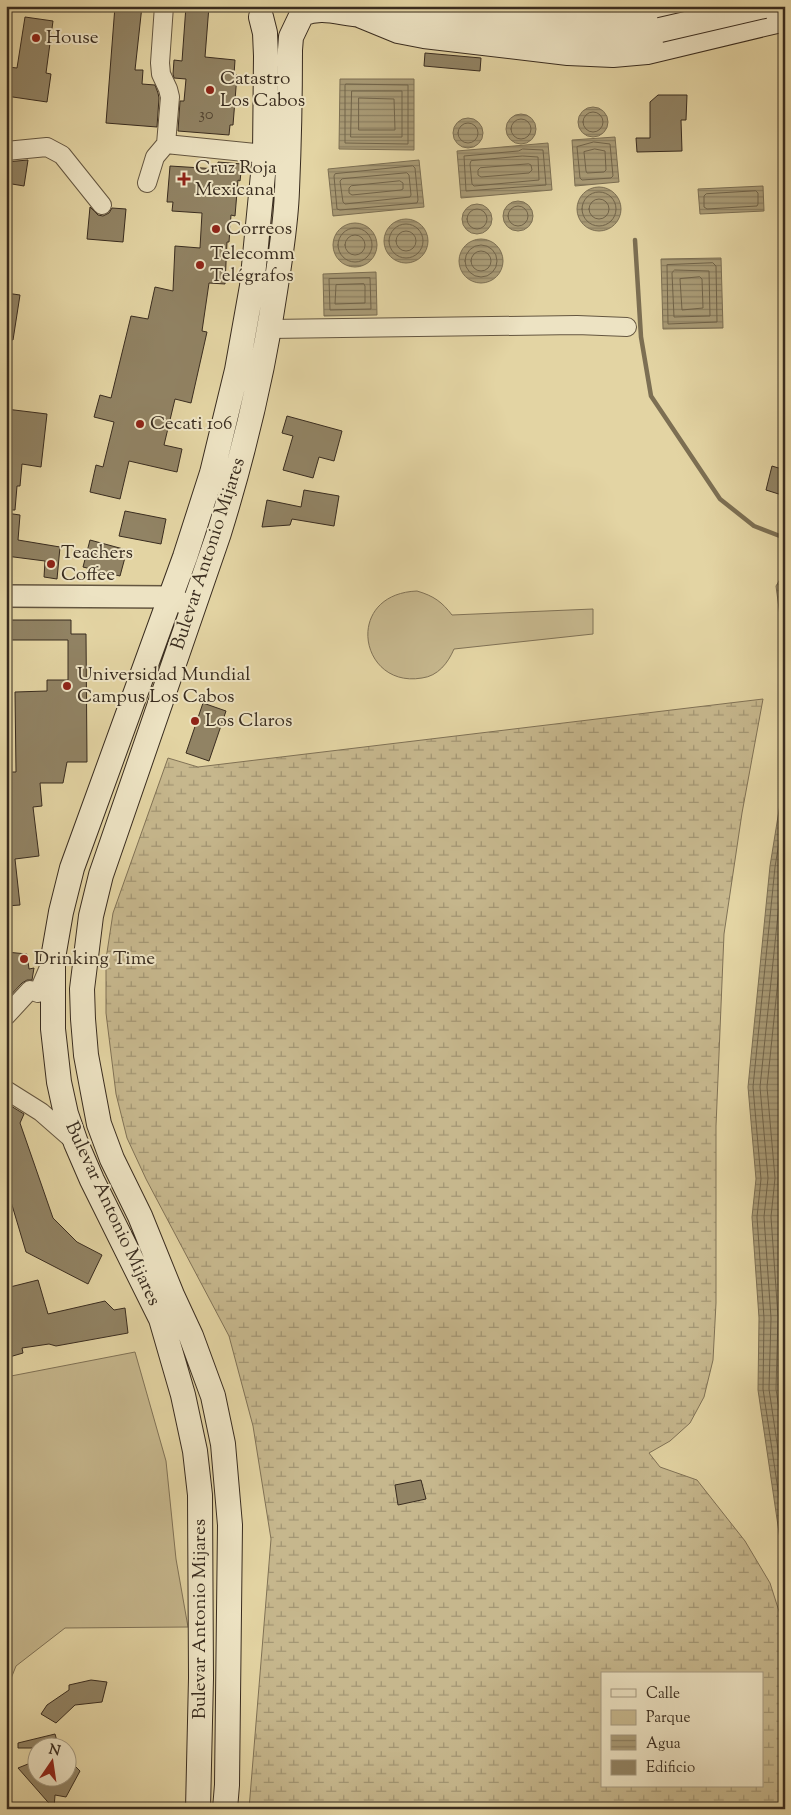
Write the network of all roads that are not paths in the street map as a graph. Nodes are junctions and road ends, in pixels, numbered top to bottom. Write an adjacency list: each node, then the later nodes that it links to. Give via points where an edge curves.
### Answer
1 (164, 6): 13 (street, via 160,63 170,97)
2 (403, 6): 10 (main road)
3 (501, 6): 5 (main road, via 594,16)
4 (722, 6): 11 (main road)
5 (672, 7): 12 (main road)
6 (256, 12): 7 (main road, via 270,22 281,23 292,21); 15 (main road, Bulevar Antonio Mijares, via 265,33)
7 (304, 12): 8 (main road, via 320,10); 18 (main road, Bulevar Antonio Mijares, via 291,37)
8 (359, 15): 10 (main road); 12 (main road, via 424,36 568,53 612,55 646,52)
9 (771, 16): 11 (main road); 12 (main road, bridge)
10 (434, 17): 12 (main road, via 586,35)
11 (727, 34): 12 (main road)
12 (667, 38)
13 (166, 144): 15 (street); 16 (street, via 155,157)
14 (6, 152): 19 (street, via 47,147 62,155)
15 (265, 154): 17 (main road, Bulevar Antonio Mijares)
16 (146, 183)
17 (262, 189): 18 (main road); 23 (main road, Bulevar Antonio Mijares, via 252,286 237,370 212,473)
18 (287, 192): 21 (main road, Bulevar Antonio Mijares)
19 (102, 205)
20 (627, 327): 21 (street)
21 (269, 328): 24 (main road, Bulevar Antonio Mijares, via 236,479)
22 (6, 596): 23 (street)
23 (169, 598): 24 (street); 25 (main road, Bulevar Antonio Mijares, via 72,868)
24 (193, 607): 30 (main road, Bulevar Antonio Mijares, via 96,893 82,989 86,1055 99,1124 191,1336 213,1396 223,1444 230,1525)
25 (53, 958): 26 (street, via 38,993 30,990); 28 (main road, Bulevar Antonio Mijares, via 56,1055 66,1114)
26 (6, 1016)
27 (6, 1090): 28 (street, via 41,1112)
28 (76, 1143): 29 (main road, Bulevar Antonio Mijares, via 161,1319 183,1395 200,1495)
29 (201, 1678): 30 (main road); 31 (main road, Bulevar Antonio Mijares)
30 (228, 1682): 32 (main road, Bulevar Antonio Mijares)
31 (198, 1809)
32 (225, 1809)

